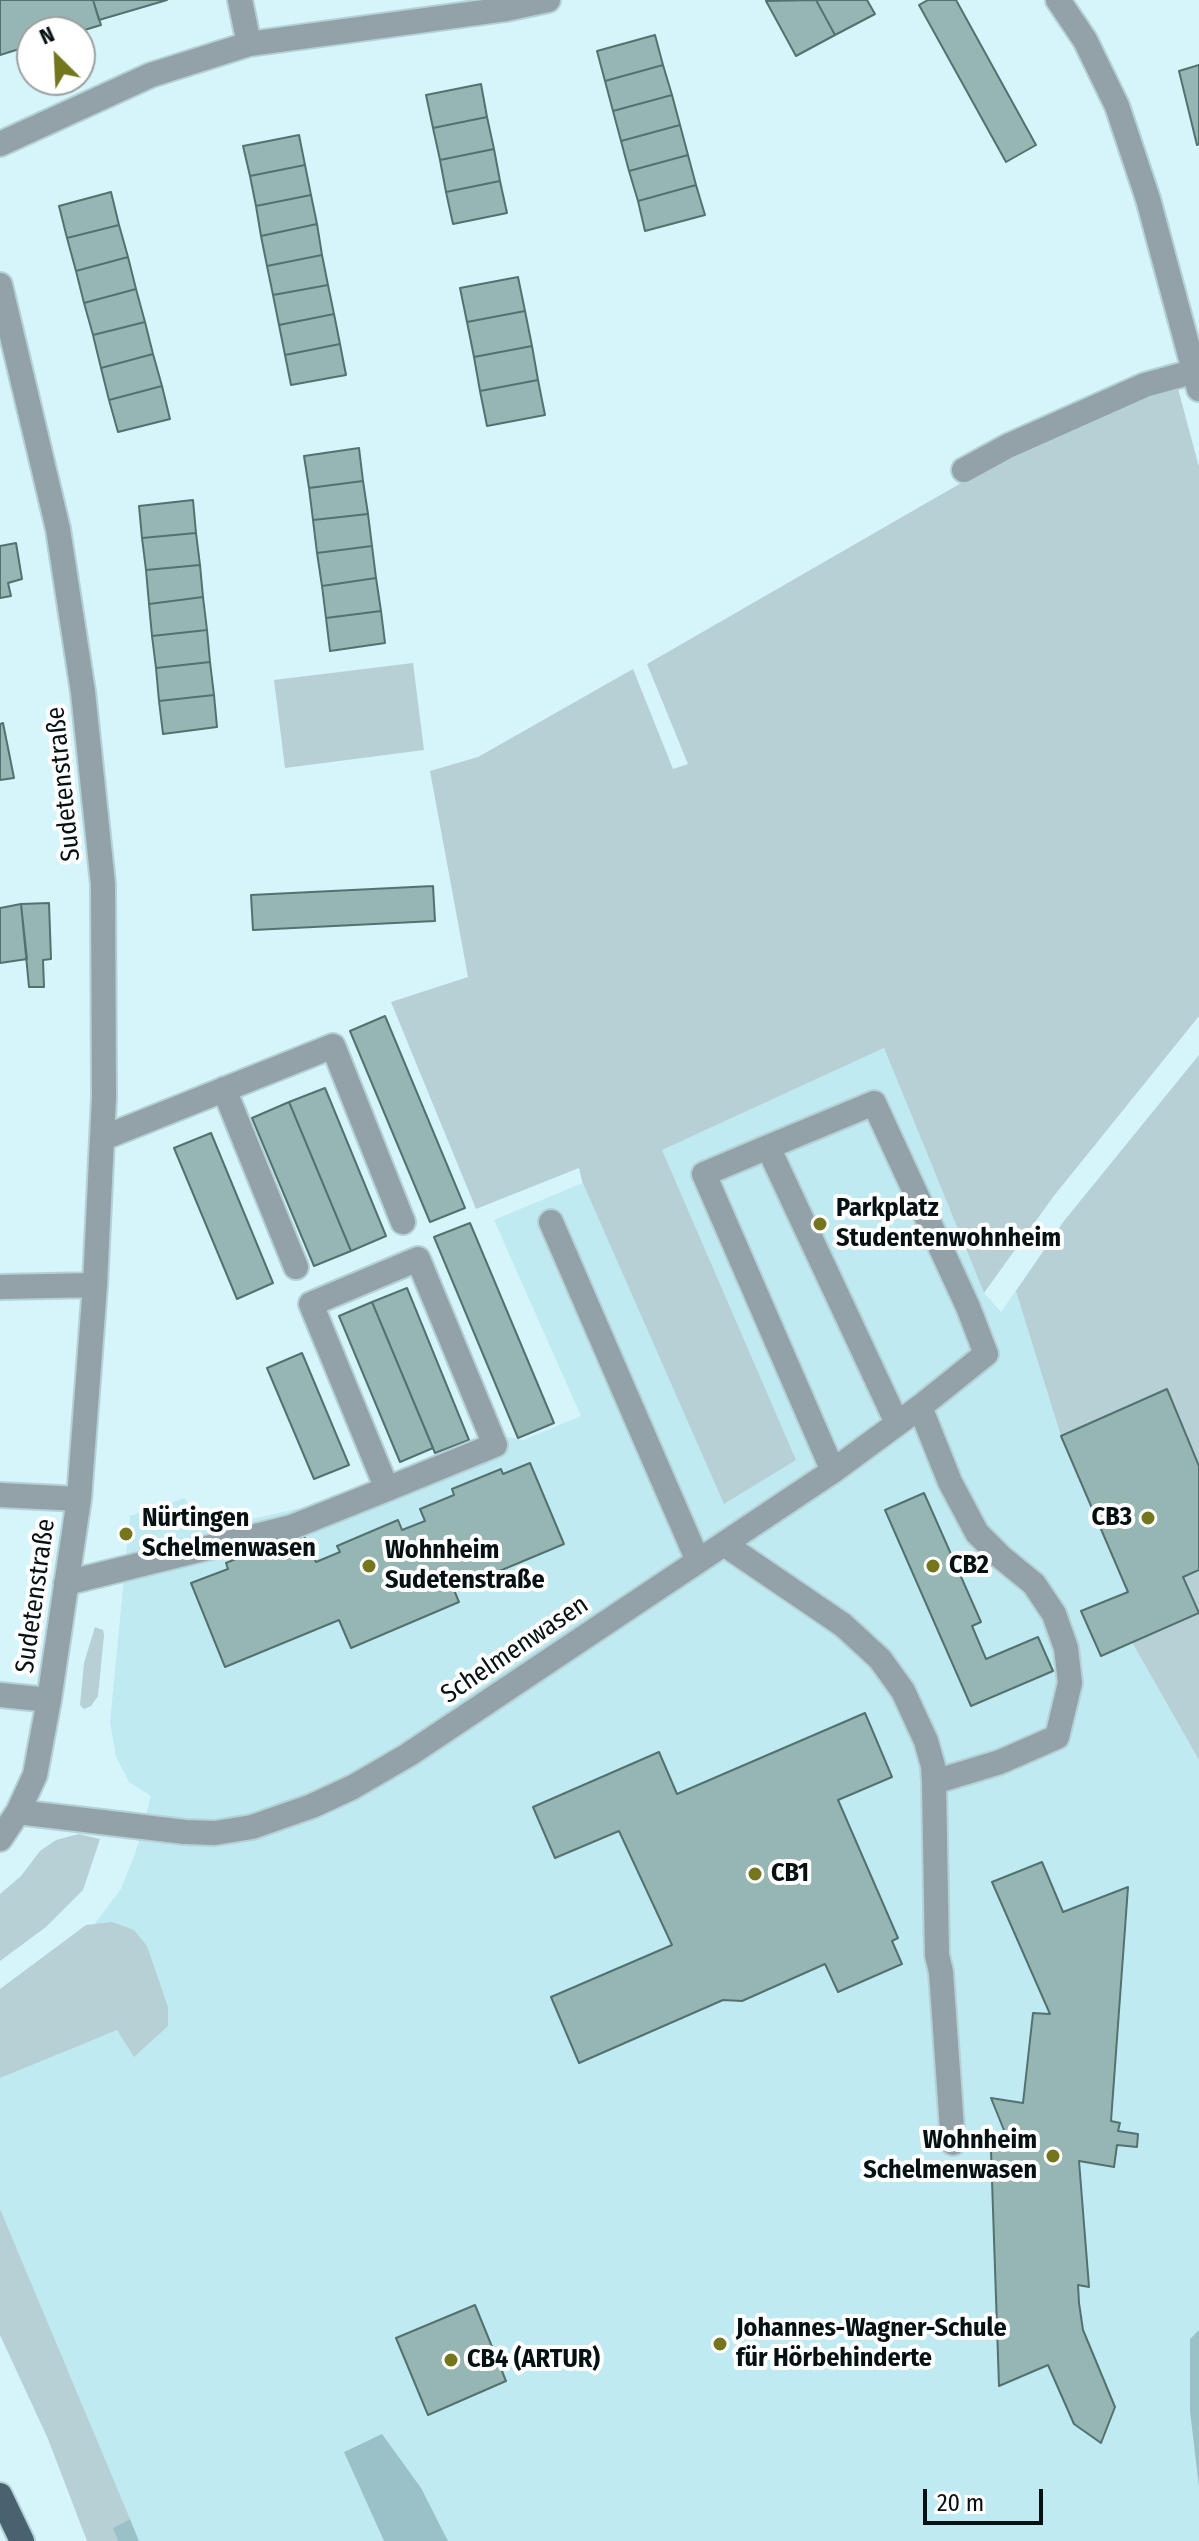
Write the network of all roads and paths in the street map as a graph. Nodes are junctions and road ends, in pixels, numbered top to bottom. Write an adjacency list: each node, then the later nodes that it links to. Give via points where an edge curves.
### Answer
1 (240, 0): 4 (street)
2 (548, 0): 4 (street)
3 (1058, 0): 7 (street, via 1085,40 1117,106)
4 (249, 44): 5 (street, via 151,75)
5 (0, 144)
6 (0, 285): 10 (street, Sudetenstraße, via 58,529 83,692 103,884)
7 (1197, 377): 8 (street, via 1145,385)
8 (964, 470)
9 (224, 1089): 10 (street); 12 (street, via 333,1046); 14 (street)
10 (103, 1138): 15 (street, Sudetenstraße)
11 (768, 1147): 17 (street, Schelmenwasen, via 874,1103 986,1354); 18 (street); 19 (street, via 704,1174)
12 (403, 1222)
13 (551, 1222): 24 (street)
14 (296, 1267)
15 (95, 1285): 16 (street); 22 (street, Sudetenstraße)
16 (0, 1287)
17 (920, 1407): 18 (street, Schelmenwasen); 28 (street, via 977,1533 1034,1584 1054,1614 1066,1648 1070,1683 1057,1737)
18 (897, 1423): 19 (street, Schelmenwasen)
19 (833, 1471): 23 (street, Schelmenwasen)
20 (387, 1489): 20 (street, via 495,1445 418,1259 311,1304); 25 (street, via 292,1527)
21 (0, 1495): 22 (street, Sudetenstraße)
22 (79, 1499): 25 (street, Sudetenstraße)
23 (724, 1544): 24 (street, Schelmenwasen); 28 (street, via 843,1625 880,1659 903,1691 926,1741)
24 (698, 1561): 29 (street, Schelmenwasen, via 408,1755 312,1806 252,1827 215,1833)
25 (66, 1583): 27 (street, Sudetenstraße)
26 (0, 1695): 27 (street, Sudetenstraße)
27 (49, 1700): 29 (street, Sudetenstraße, via 35,1775)
28 (934, 1782): 31 (street, via 937,1955)
29 (18, 1812): 30 (street, Sudetenstraße)
30 (0, 1839)
31 (953, 2143)
32 (0, 2495): 33 (main road)
33 (22, 2541)

